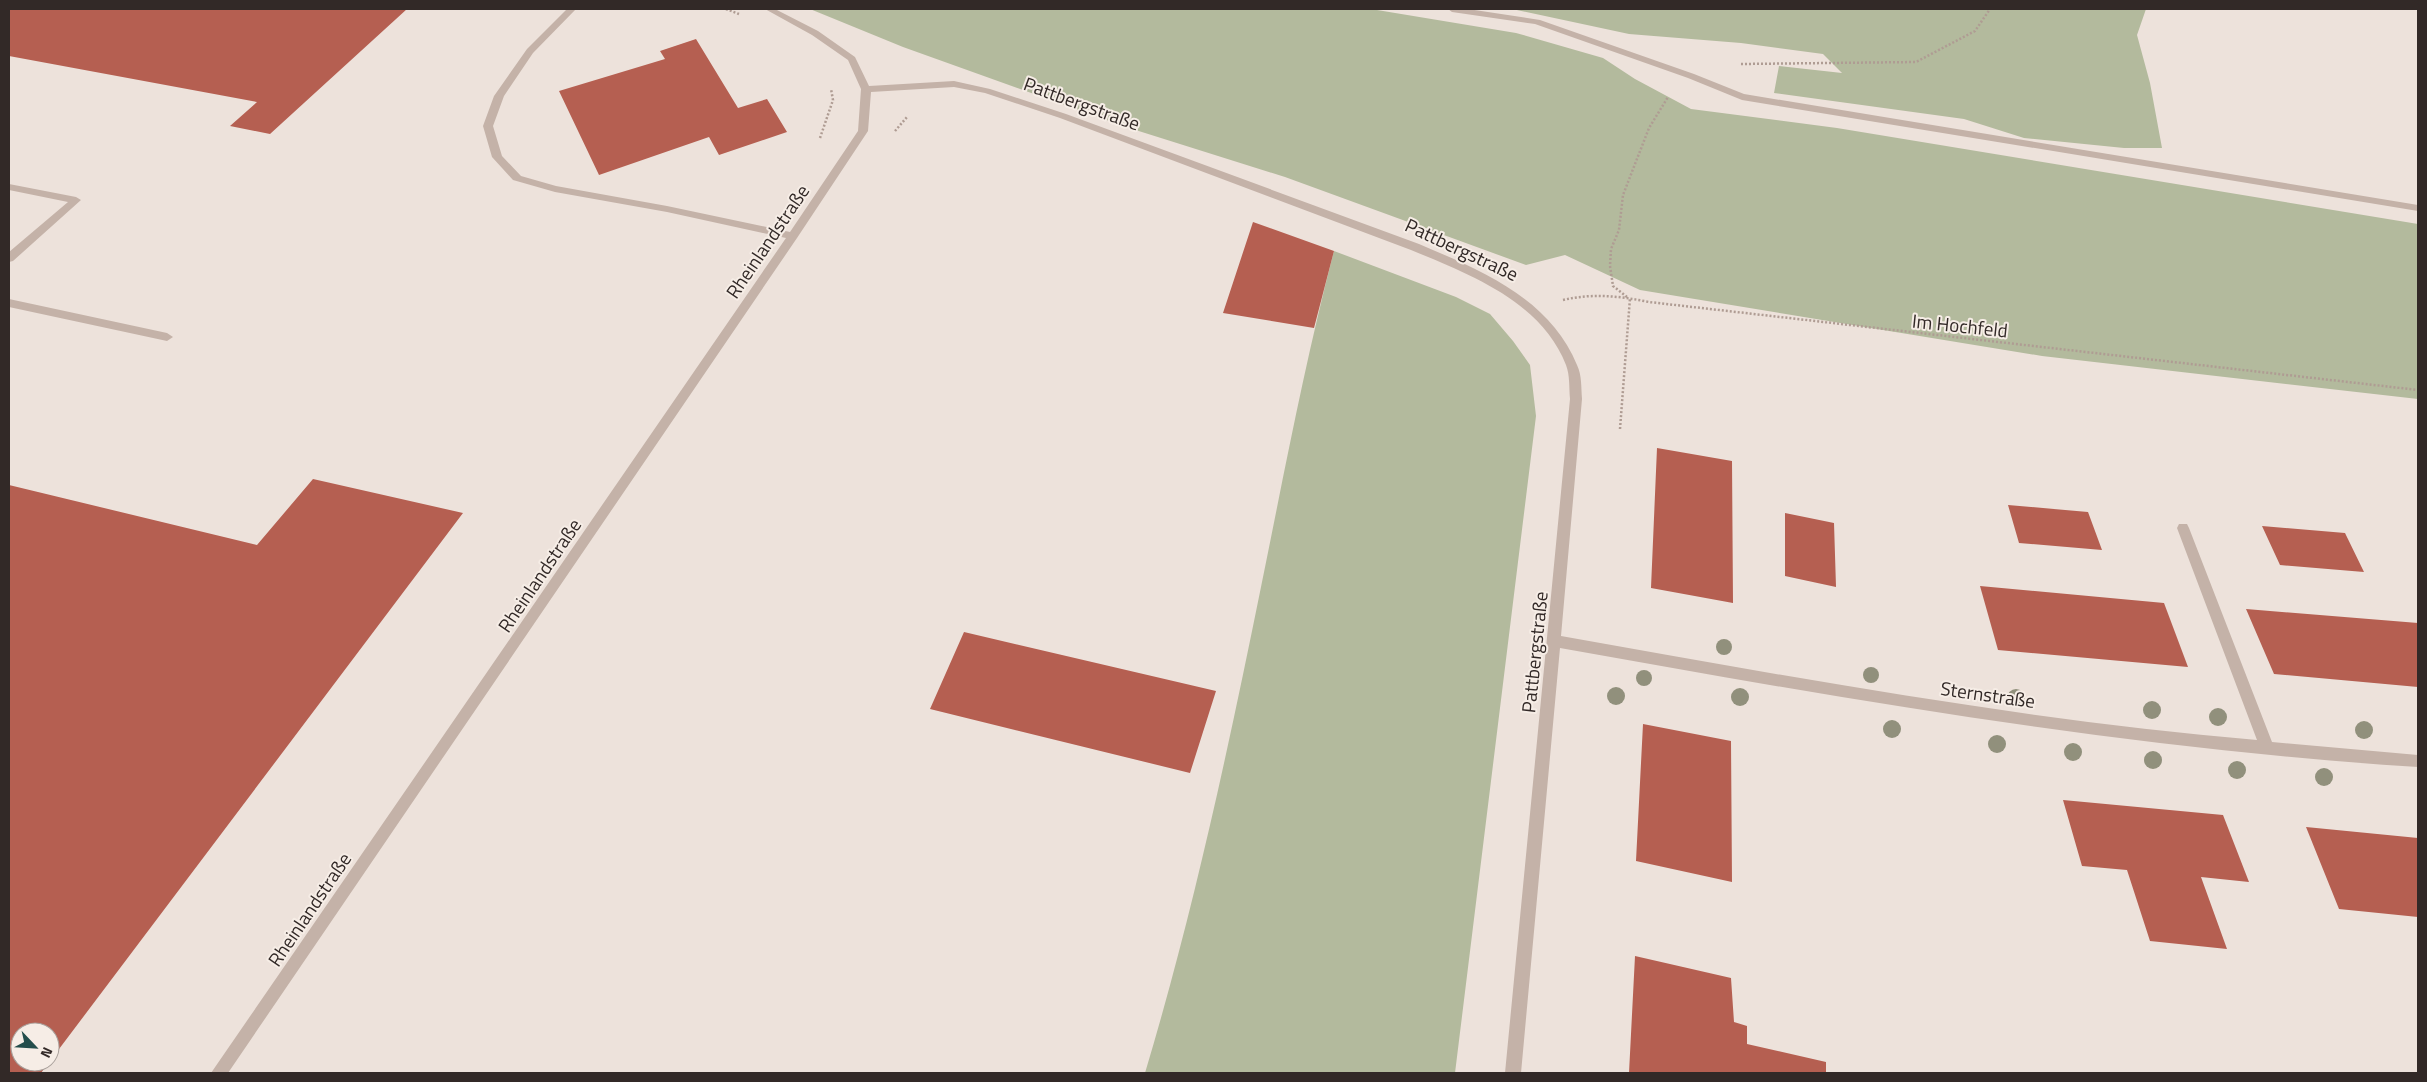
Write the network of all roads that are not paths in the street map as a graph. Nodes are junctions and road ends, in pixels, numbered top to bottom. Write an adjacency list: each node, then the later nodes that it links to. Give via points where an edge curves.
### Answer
1 (572, 9): 7 (street, via 530,51 499,96 488,126 497,158 517,178 555,189)
2 (769, 9): 4 (street, via 815,33 852,59)
3 (1452, 9): 6 (street, via 1537,22 1742,97)
4 (866, 89): 7 (street, Rheinlandstraße, via 863,131); 12 (street, Pattbergstraße, via 954,84 986,91 1063,116 1415,247 1514,294 1553,332 1572,366 1576,399)
5 (9, 187): 8 (street, via 76,200)
6 (2418, 208)
7 (793, 236): 15 (street, Rheinlandstraße)
8 (9, 258)
9 (9, 302): 10 (street)
10 (167, 337)
11 (2183, 528): 13 (street)
12 (1555, 641): 13 (street, Sternstraße, via 1835,691 2171,739); 16 (street, Pattbergstraße)
13 (2267, 748): 14 (street, Sternstraße)
14 (2418, 761)
15 (219, 1073)
16 (1513, 1073)

